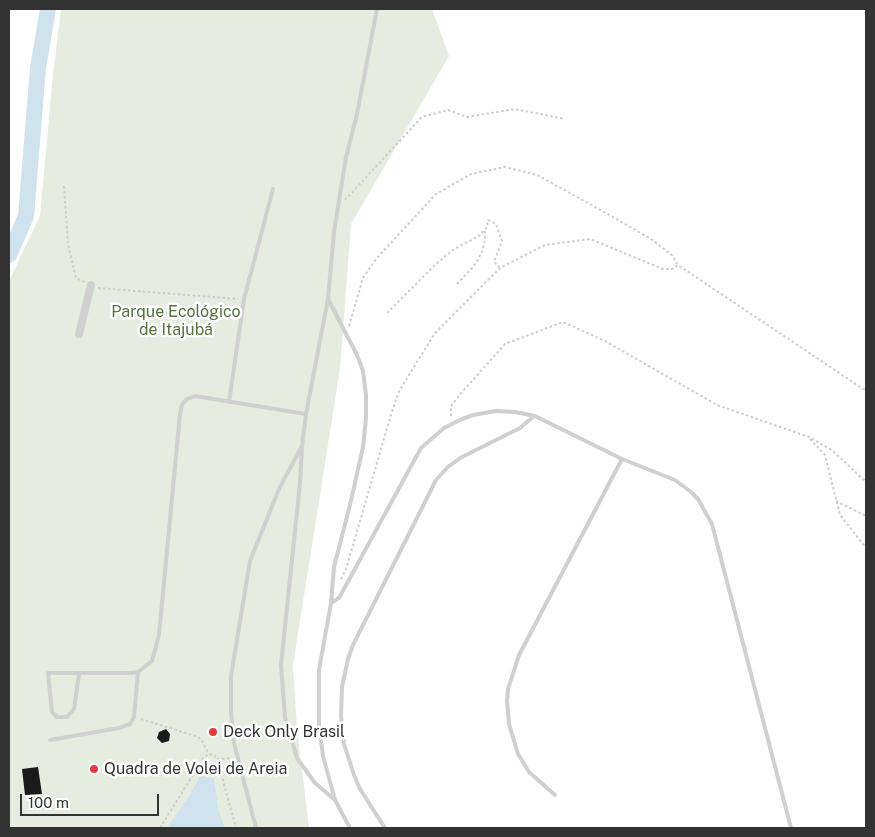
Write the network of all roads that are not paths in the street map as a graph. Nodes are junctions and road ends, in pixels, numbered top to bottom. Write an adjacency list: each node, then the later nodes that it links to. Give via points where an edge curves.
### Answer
1 (377, 9): 4 (lane, via 346,157)
2 (273, 189): 6 (lane, via 244,299)
3 (91, 285): 5 (street)
4 (328, 299): 7 (lane); 11 (lane, via 363,371 366,418 363,447 334,567)
5 (79, 334)
6 (229, 402): 7 (lane); 12 (lane, via 195,396 182,405 159,635 152,661)
7 (306, 414): 9 (lane)
8 (534, 416): 10 (lane); 11 (lane, via 496,411 473,415 452,424 421,448 340,598); 19 (lane, via 520,428 460,458 436,480 353,645 341,701 344,744 360,790)
9 (302, 446): 16 (lane, via 281,665 285,717 297,758 315,783); 17 (lane, via 279,489 250,561 231,676 234,743)
10 (622, 459): 15 (lane, via 519,656 510,683 508,713 516,750 529,772); 20 (lane, via 675,480 698,499 708,515)
11 (331, 603): 16 (lane, via 319,670 319,725 323,756)
12 (138, 672): 13 (lane); 14 (lane, via 134,717 130,724)
13 (78, 674): 13 (lane, via 48,673 52,712 57,717 67,717 74,709)
14 (50, 740)
15 (555, 795)
16 (335, 800): 18 (lane)
17 (256, 828)
18 (350, 828)
19 (385, 828)
20 (790, 828)

